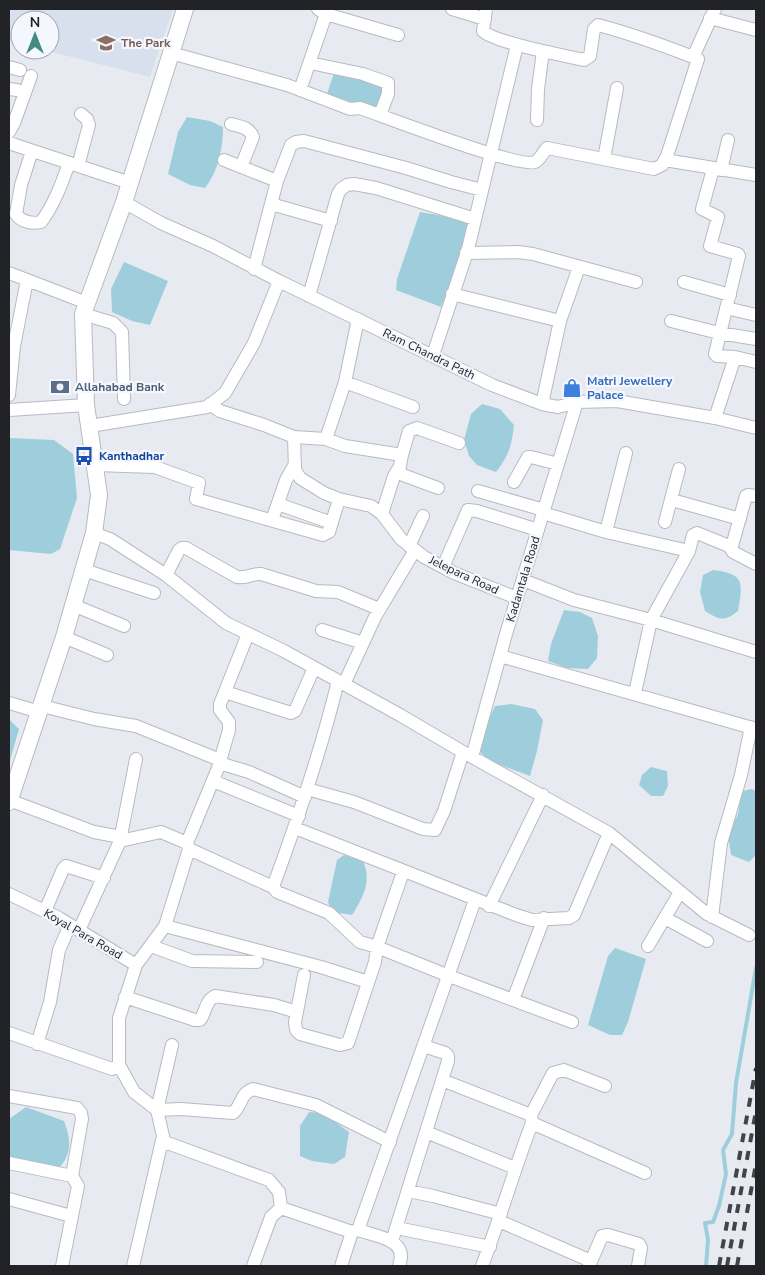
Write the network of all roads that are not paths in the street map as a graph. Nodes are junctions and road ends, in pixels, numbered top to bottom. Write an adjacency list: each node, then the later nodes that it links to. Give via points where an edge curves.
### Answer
1 (185, 9): 10 (main road)
2 (452, 9): 5 (street)
3 (322, 12): 7 (street); 12 (street)
4 (713, 13): 6 (street); 11 (street)
5 (486, 14): 8 (street, via 483,31 486,35)
6 (756, 30)
7 (398, 35)
8 (517, 45): 9 (street); 24 (street)
9 (543, 51): 11 (street, via 588,59 594,29 598,25 663,44); 18 (street)
10 (171, 53): 15 (street); 33 (main road)
11 (693, 57): 27 (street, via 698,62)
12 (310, 63): 15 (street); 17 (street, via 363,74 388,83 388,94)
13 (20, 71): 20 (street, via 14,123)
14 (616, 88): 25 (street)
15 (300, 90): 17 (street, via 350,109 360,108)
16 (81, 114): 28 (street, via 89,125)
17 (380, 115): 24 (street)
18 (537, 120)
19 (231, 124): 29 (street, via 247,128 253,137)
20 (9, 132)
21 (728, 140): 30 (street)
22 (9, 143): 23 (street)
23 (32, 151): 28 (street); 28 (street, via 16,214 34,224 45,217)
24 (491, 153): 25 (street, via 526,163 534,163 547,148); 34 (street)
25 (604, 159): 27 (street, via 654,169)
26 (224, 160): 29 (street)
27 (665, 160): 30 (street)
28 (74, 165): 33 (street)
29 (241, 167): 32 (street)
30 (717, 169): 31 (street); 48 (street, via 702,209 718,217 710,246 739,256)
31 (756, 176)
32 (277, 181): 34 (street, via 291,145 304,141); 36 (street)
33 (130, 183): 35 (main road)
34 (482, 190): 37 (street)
35 (124, 202): 41 (street, Ram Chandra Path); 51 (main road)
36 (271, 204): 38 (street); 41 (street)
37 (475, 219): 38 (street, via 354,184 341,189); 39 (street)
38 (330, 221): 49 (street)
39 (466, 253): 40 (street, via 518,252); 47 (street)
40 (579, 267): 45 (street); 54 (street)
41 (254, 269): 44 (street, Ram Chandra Path)
42 (9, 273): 43 (street)
43 (27, 280): 51 (street); 62 (street, via 14,346)
44 (279, 281): 49 (street, Ram Chandra Path); 65 (street, via 254,343 225,393)
45 (636, 282)
46 (684, 282): 48 (street)
47 (452, 294): 54 (street); 58 (street)
48 (730, 295): 50 (street)
49 (310, 296): 53 (street, Ram Chandra Path)
50 (726, 308): 52 (street); 56 (street)
51 (85, 309): 63 (street, via 122,332); 67 (main road)
52 (756, 315)
53 (358, 319): 58 (street, Ram Chandra Path); 61 (street)
54 (560, 321): 66 (street)
55 (671, 321): 56 (street)
56 (719, 333): 57 (street); 59 (street, via 715,354)
57 (756, 339)
58 (433, 355): 66 (street, Ram Chandra Path, via 492,385)
59 (735, 357): 60 (street); 70 (street)
60 (756, 362)
61 (344, 382): 68 (street); 74 (street)
62 (9, 395)
63 (124, 399)
64 (577, 402): 66 (street, Ram Chandra Path, via 558,407); 70 (street, Ram Chandra Path, via 617,401); 79 (street, Kadamtala Road)
65 (210, 404): 71 (street); 73 (street, via 220,411)
66 (542, 404)
67 (86, 405): 69 (street); 71 (main road)
68 (413, 407)
69 (9, 410)
70 (716, 418): 72 (street, Ram Chandra Path)
71 (90, 426): 80 (main road)
72 (756, 428)
73 (294, 437): 74 (street); 78 (street)
74 (326, 439): 77 (street)
75 (459, 443): 77 (street, via 416,428 409,431)
76 (626, 453): 97 (street)
77 (400, 462): 83 (street, via 399,471 403,475); 90 (street)
78 (295, 464): 86 (street, Jelepara Road, via 300,478); 88 (street)
79 (558, 464): 82 (street, via 531,456); 89 (street, Kadamtala Road)
80 (95, 465): 93 (street, via 155,467 199,483 196,498); 98 (main road, via 98,495)
81 (679, 469): 87 (street)
82 (514, 482)
83 (438, 488)
84 (478, 491): 89 (street)
85 (756, 496): 92 (street, via 746,496)
86 (339, 498): 90 (street, Jelepara Road, via 371,506); 95 (street)
87 (672, 500): 92 (street); 94 (street)
88 (278, 504): 93 (street); 95 (street)
89 (544, 511): 96 (street, Kadamtala Road); 97 (street)
90 (382, 514): 100 (street, Jelepara Road)
91 (423, 516): 100 (street)
92 (740, 519): 99 (street, via 733,544)
93 (272, 520): 95 (street, via 323,535 330,532)
94 (665, 522)
95 (332, 523)
96 (538, 530): 103 (street, via 468,510); 106 (street, Kadamtala Road)
97 (606, 532): 101 (street)
98 (94, 533): 104 (main road); 105 (street, via 110,539)
99 (729, 546): 101 (street, via 695,534); 102 (street, via 733,552)
100 (412, 548): 103 (street, Jelepara Road); 110 (street)
101 (689, 551): 111 (street)
102 (756, 564)
103 (443, 567): 108 (street, Jelepara Road)
104 (84, 570): 107 (street); 109 (main road)
105 (166, 575): 110 (street, via 179,550 186,548 237,577 261,574 316,591 338,592); 114 (street, via 226,623)
106 (523, 580): 108 (street, Kadamtala Road); 111 (street, via 574,600)
107 (154, 593)
108 (517, 598): 119 (street, Kadamtala Road)
109 (73, 605): 112 (street); 115 (main road)
110 (379, 609): 116 (street)
111 (651, 620): 117 (street); 123 (street)
112 (124, 626)
113 (322, 630): 116 (street)
114 (248, 634): 120 (street); 122 (street)
115 (64, 636): 118 (street); 125 (main road)
116 (363, 643): 121 (street)
117 (756, 652)
118 (107, 655)
119 (500, 656): 123 (street); 127 (street, Kadamtala Road)
120 (314, 668): 121 (street); 122 (street, via 295,711 291,713)
121 (341, 682): 127 (street); 131 (street)
122 (225, 692): 129 (street, via 220,710 229,722 229,730)
123 (635, 693): 126 (street)
124 (9, 704): 125 (street)
125 (41, 709): 129 (street, via 136,726); 133 (main road)
126 (754, 728): 148 (street, via 721,843)
127 (468, 754): 131 (street, Kadamtala Road, via 435,830 354,802); 132 (street)
128 (136, 759): 136 (street)
129 (220, 762): 130 (street); 131 (street)
130 (213, 781): 134 (street); 137 (street)
131 (306, 793): 134 (street)
132 (543, 795): 135 (street); 144 (street)
133 (9, 801): 136 (street)
134 (297, 822): 138 (street); 140 (street)
135 (610, 833): 141 (street); 146 (street, via 574,915 570,918)
136 (121, 839): 137 (street, via 161,832); 139 (street)
137 (188, 846): 140 (street); 149 (street)
138 (404, 872): 143 (street); 155 (street)
139 (104, 878): 145 (street, via 66,866); 150 (street)
140 (273, 886): 155 (street, via 277,892 329,913 360,942)
141 (680, 892): 147 (street); 148 (street)
142 (9, 894): 145 (street, Koyal Para Road)
143 (475, 900): 144 (street); 159 (street)
144 (489, 906): 146 (street, via 532,920)
145 (45, 911): 150 (street, Koyal Para Road)
146 (544, 918): 162 (street)
147 (665, 918): 152 (street); 154 (street)
148 (712, 918): 151 (street)
149 (165, 926): 153 (street); 160 (street)
150 (75, 927): 157 (street, Koyal Para Road); 166 (street, via 59,950 50,1002)
151 (749, 935)
152 (707, 941)
153 (151, 946): 156 (street, via 192,961); 157 (street)
154 (648, 946)
155 (377, 947): 159 (street); 160 (street)
156 (257, 962)
157 (136, 965): 161 (street, Koyal Para Road)
158 (304, 975): 163 (street)
159 (449, 976): 162 (street); 168 (street)
160 (368, 982): 163 (street, via 348,1043 340,1045 300,1034 296,1030)
161 (125, 997): 163 (street, via 195,1020 200,1020 206,1004 215,996); 169 (street, Koyal Para Road, via 118,1018)
162 (513, 1000): 164 (street)
163 (297, 1012)
164 (572, 1022)
165 (9, 1034): 166 (street)
166 (37, 1044): 169 (street, via 112,1069)
167 (172, 1045): 173 (street)
168 (424, 1046): 170 (street, via 448,1056); 177 (street)
169 (119, 1065): 173 (street, Koyal Para Road, via 134,1092)
170 (442, 1080): 174 (street); 175 (street)
171 (605, 1086): 174 (street, via 558,1070 553,1073)
172 (9, 1096): 181 (street, via 77,1108 81,1112)
173 (157, 1110): 176 (street); 177 (street, via 181,1108 233,1113 238,1109 241,1098 253,1089 316,1105)
174 (532, 1119): 179 (street); 180 (street)
175 (426, 1132): 179 (street); 182 (street)
176 (162, 1141): 184 (street, via 269,1180 278,1192); 193 (street)
177 (390, 1142): 188 (street)
178 (9, 1163): 181 (street)
179 (515, 1168): 186 (street)
180 (645, 1173)
181 (72, 1176): 185 (street, via 78,1186)
182 (408, 1191): 186 (street); 187 (street)
183 (9, 1199): 185 (street)
184 (281, 1208): 188 (street); 194 (street, via 271,1217)
185 (72, 1216): 192 (street)
186 (500, 1217): 190 (street); 191 (street)
187 (396, 1228): 189 (street); 190 (street)
188 (355, 1231): 189 (street); 195 (street)
189 (392, 1241): 196 (street, via 400,1248 402,1259)
190 (490, 1247): 197 (street)
191 (590, 1263): 198 (street, via 599,1240 608,1236 639,1244)
192 (62, 1266)
193 (133, 1266)
194 (253, 1266)
195 (341, 1266)
196 (399, 1266)
197 (482, 1266)
198 (638, 1266)

